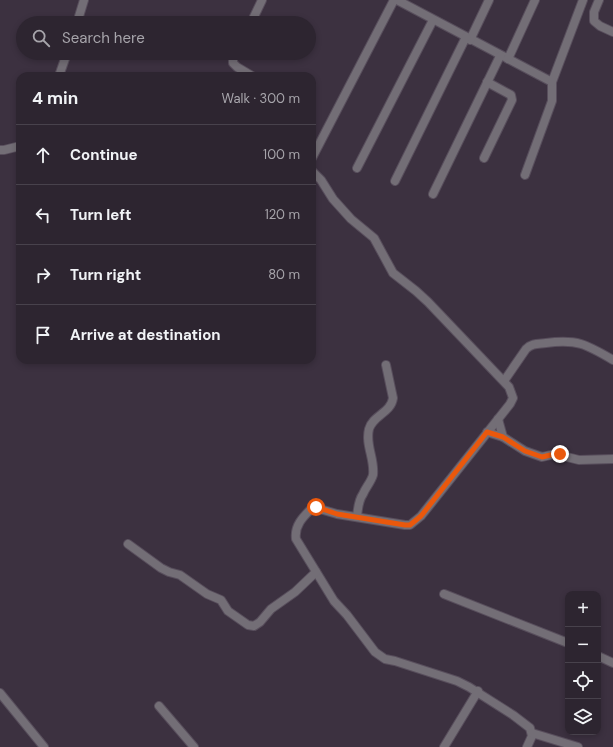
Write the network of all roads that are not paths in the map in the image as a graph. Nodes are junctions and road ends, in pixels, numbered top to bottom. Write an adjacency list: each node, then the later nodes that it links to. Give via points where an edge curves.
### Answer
1 (84, 0): 9 (street)
2 (262, 0): 10 (street)
3 (394, 0): 23 (street)
4 (397, 0): 11 (street)
5 (490, 0): 13 (street)
6 (535, 0): 14 (street)
7 (583, 0): 20 (street)
8 (599, 0): 12 (street, via 594,12 594,21)
9 (79, 16)
10 (254, 16)
11 (433, 20): 13 (street); 25 (street)
12 (613, 32)
13 (468, 39): 14 (street); 30 (street)
14 (504, 58): 19 (street); 20 (street)
15 (65, 60): 17 (street)
16 (234, 60): 18 (street, via 237,67)
17 (60, 72)
18 (245, 72)
19 (487, 82): 24 (street, via 511,95 512,100); 31 (street)
20 (552, 82): 27 (street, via 552,101)
21 (16, 147): 22 (street)
22 (0, 150)
23 (316, 150)
24 (484, 158)
25 (357, 168)
26 (316, 175): 29 (street)
27 (525, 175)
28 (316, 178): 29 (street)
29 (321, 180): 34 (street, via 333,199 351,219 374,238 393,273 428,302)
30 (395, 181)
31 (433, 194)
32 (613, 360): 34 (street, via 589,346 571,342 534,344 526,350)
33 (386, 365): 39 (street, via 393,398 392,403 369,428 368,445 373,473 371,482 358,504)
34 (504, 381): 35 (street, via 513,398)
35 (498, 418): 36 (street); 37 (street)
36 (487, 432): 37 (street); 39 (street, via 415,522 405,525)
37 (503, 437): 38 (street, via 525,451 542,457 555,454 579,460)
38 (613, 459)
39 (357, 517): 41 (street, via 313,507 301,520 296,539)
40 (128, 544): 41 (street, via 165,570 180,575 207,594 221,600 228,611 248,625 254,626)
41 (316, 572): 46 (street, via 334,601 380,656 457,681)
42 (444, 594): 43 (street)
43 (565, 642)
44 (601, 657): 45 (street)
45 (613, 663)
46 (478, 691): 49 (street, via 527,725); 52 (street)
47 (0, 693): 50 (street)
48 (159, 706): 51 (street)
49 (532, 733): 53 (street); 54 (street)
50 (44, 747)
51 (194, 747)
52 (444, 747)
53 (526, 747)
54 (578, 747)

